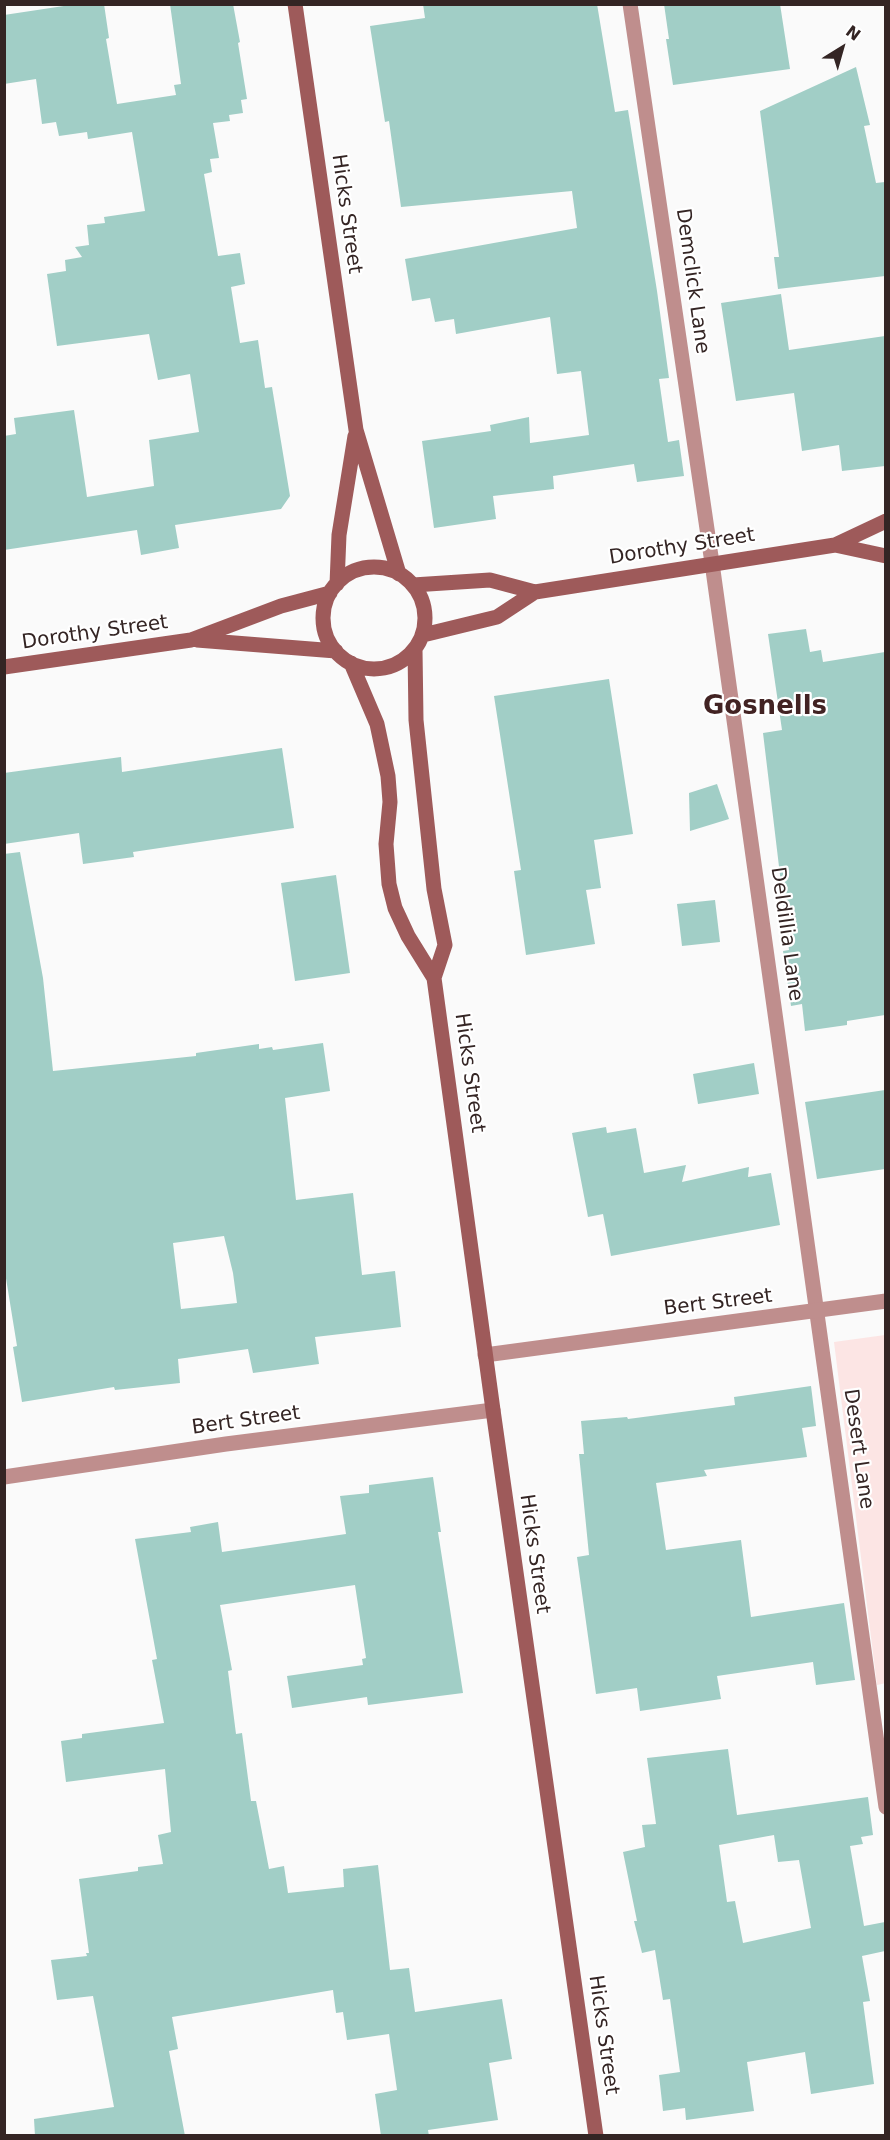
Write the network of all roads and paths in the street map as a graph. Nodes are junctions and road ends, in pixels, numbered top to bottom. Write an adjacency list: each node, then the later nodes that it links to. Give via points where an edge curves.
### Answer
1 (295, 4): 3 (main road, Hicks Street)
2 (630, 4): 7 (street, Demclick Lane)
3 (356, 430): 8 (main road, Hicks Street); 10 (main road, Hicks Street)
4 (885, 521): 5 (main road, Dorothy Street)
5 (835, 545): 6 (main road, Dorothy Street); 7 (main road, Dorothy Street)
6 (885, 556)
7 (712, 563): 11 (main road, Dorothy Street); 20 (street, Deldillia Lane)
8 (399, 574): 9 (main road); 10 (main road, via 366,567 350,573)
9 (413, 585): 11 (main road, Dorothy Street, via 490,580); 12 (main road, via 422,600)
10 (333, 588): 13 (main road, Dorothy Street); 15 (main road, via 324,608 324,623)
11 (535, 591): 12 (main road, Dorothy Street, via 497,617)
12 (423, 634): 14 (main road)
13 (191, 640): 15 (main road, Dorothy Street); 17 (main road, Dorothy Street)
14 (415, 649): 16 (main road, via 393,666 364,668); 18 (main road, Hicks Street, via 416,720 434,889 445,945)
15 (336, 651): 16 (main road)
16 (351, 663): 18 (main road, Hicks Street, via 377,724 388,776 386,844 395,908)
17 (4, 667)
18 (434, 978): 21 (main road, Hicks Street)
19 (885, 1301): 20 (street, Bert Street)
20 (818, 1311): 21 (street, Bert Street); 24 (street, Desert Lane)
21 (485, 1355): 22 (main road, Hicks Street)
22 (493, 1410): 23 (street, Bert Street); 25 (main road, Hicks Street)
23 (4, 1477)
24 (885, 1807)
25 (596, 2136)

